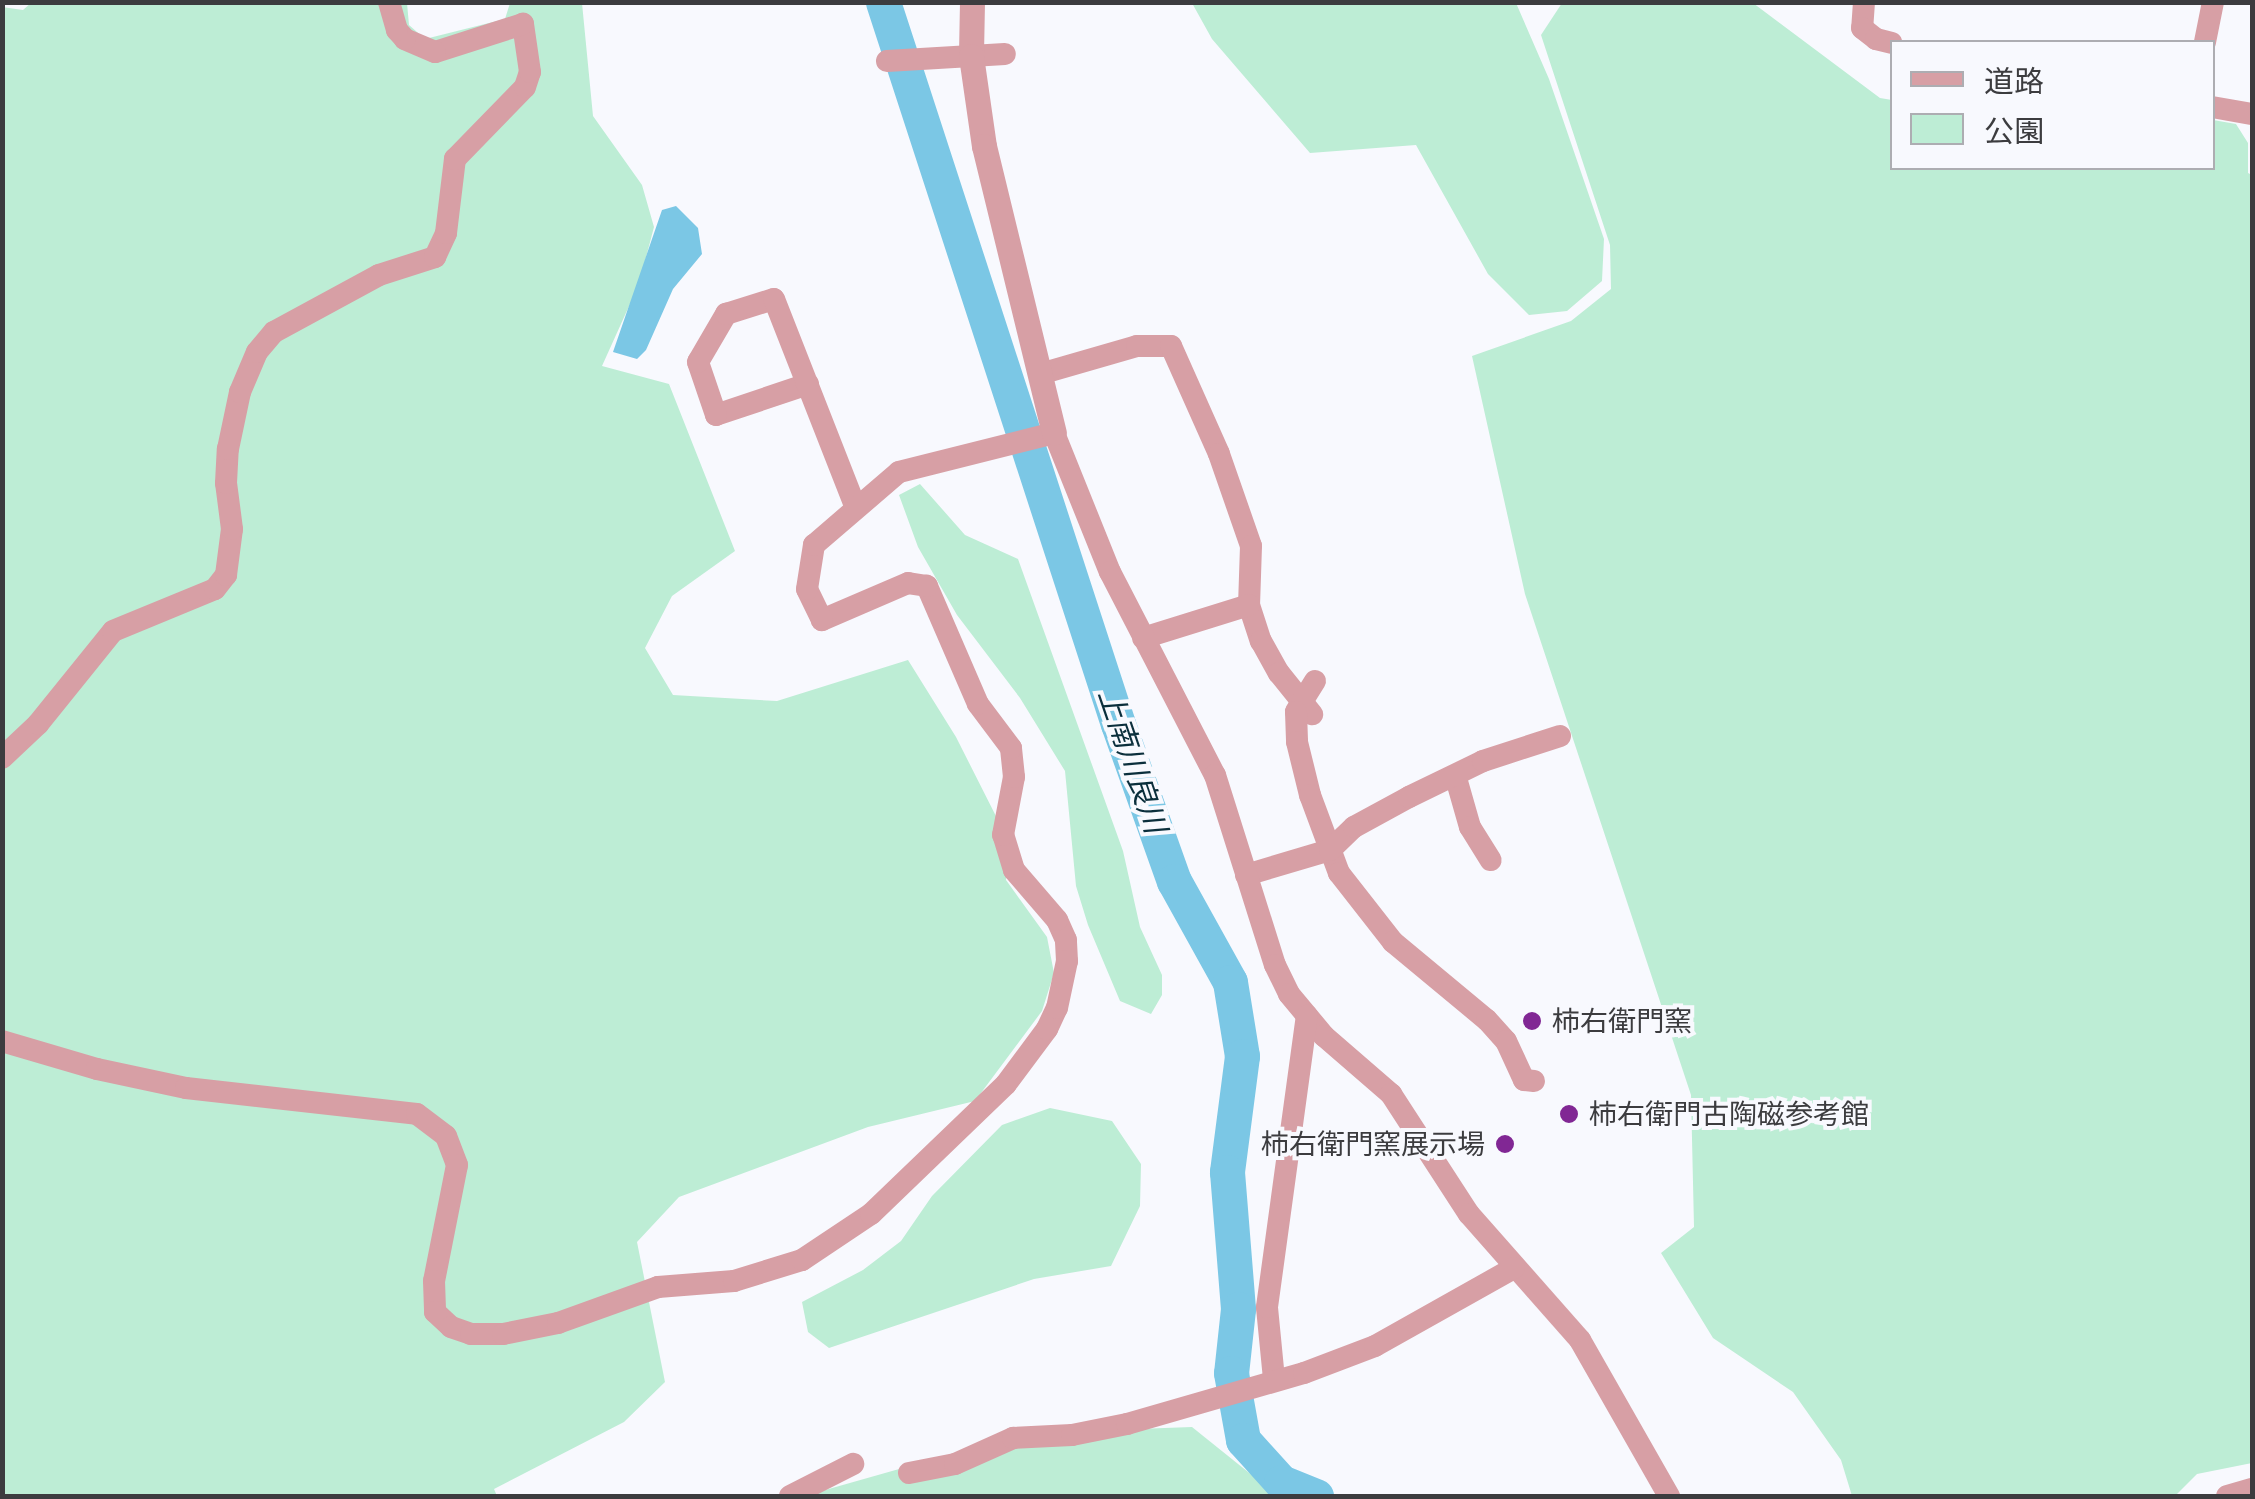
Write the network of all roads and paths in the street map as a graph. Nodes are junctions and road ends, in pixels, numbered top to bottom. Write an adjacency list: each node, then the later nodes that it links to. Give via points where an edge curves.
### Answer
1 (389, 2): 19 (street, via 405,39 435,52 523,24 530,72 524,88 455,159 446,232 434,257 379,274 274,332 257,352 228,449 232,530 226,575 216,588 113,632)
2 (972, 2): 8 (street)
3 (1864, 2): 6 (street, via 1862,28)
4 (2213, 2): 5 (street)
5 (2205, 40)
6 (1890, 42)
7 (1004, 54): 8 (street)
8 (971, 56): 9 (street); 12 (street, via 984,146)
9 (887, 60)
10 (2215, 108): 11 (street)
11 (2252, 114)
12 (1040, 374): 14 (street); 16 (street, via 1137,346 1171,346 1251,546)
13 (808, 384): 13 (street, via 774,299 726,314 698,362 716,415); 15 (street)
14 (1049, 434): 15 (street, via 899,472); 17 (street)
15 (855, 506): 25 (street, via 814,545 807,589 822,620 908,583 927,586 978,704 1011,748 1014,777 1003,834 1014,870 1057,920 1067,961 1047,1029 1006,1084 871,1214 802,1260 734,1281 658,1287 558,1323 470,1334 435,1312 434,1282 457,1165 446,1136 416,1114 186,1088)
16 (1250, 605): 17 (street); 21 (street, via 1269,658 1309,698 1297,742)
17 (1143, 638): 23 (street, via 1207,755)
18 (1560, 736): 20 (street, via 1483,760)
19 (2, 758)
20 (1456, 778): 21 (street, via 1379,812); 22 (street, via 1470,828)
21 (1330, 850): 23 (street); 26 (street, via 1364,909 1420,969 1487,1020 1506,1041 1524,1080)
22 (1491, 860)
23 (1246, 876): 24 (street, via 1275,966)
24 (1306, 1016): 27 (street, via 1391,1094 1469,1214); 28 (street, via 1267,1308)
25 (2, 1041)
26 (1534, 1081)
27 (1514, 1268): 28 (street, via 1375,1346); 33 (street, via 1580,1340)
28 (1274, 1379): 30 (street, via 1127,1424 1013,1438 955,1464)
29 (853, 1464): 32 (street)
30 (909, 1474)
31 (2252, 1489): 34 (street)
32 (790, 1496)
33 (1669, 1496)
34 (2227, 1496)

